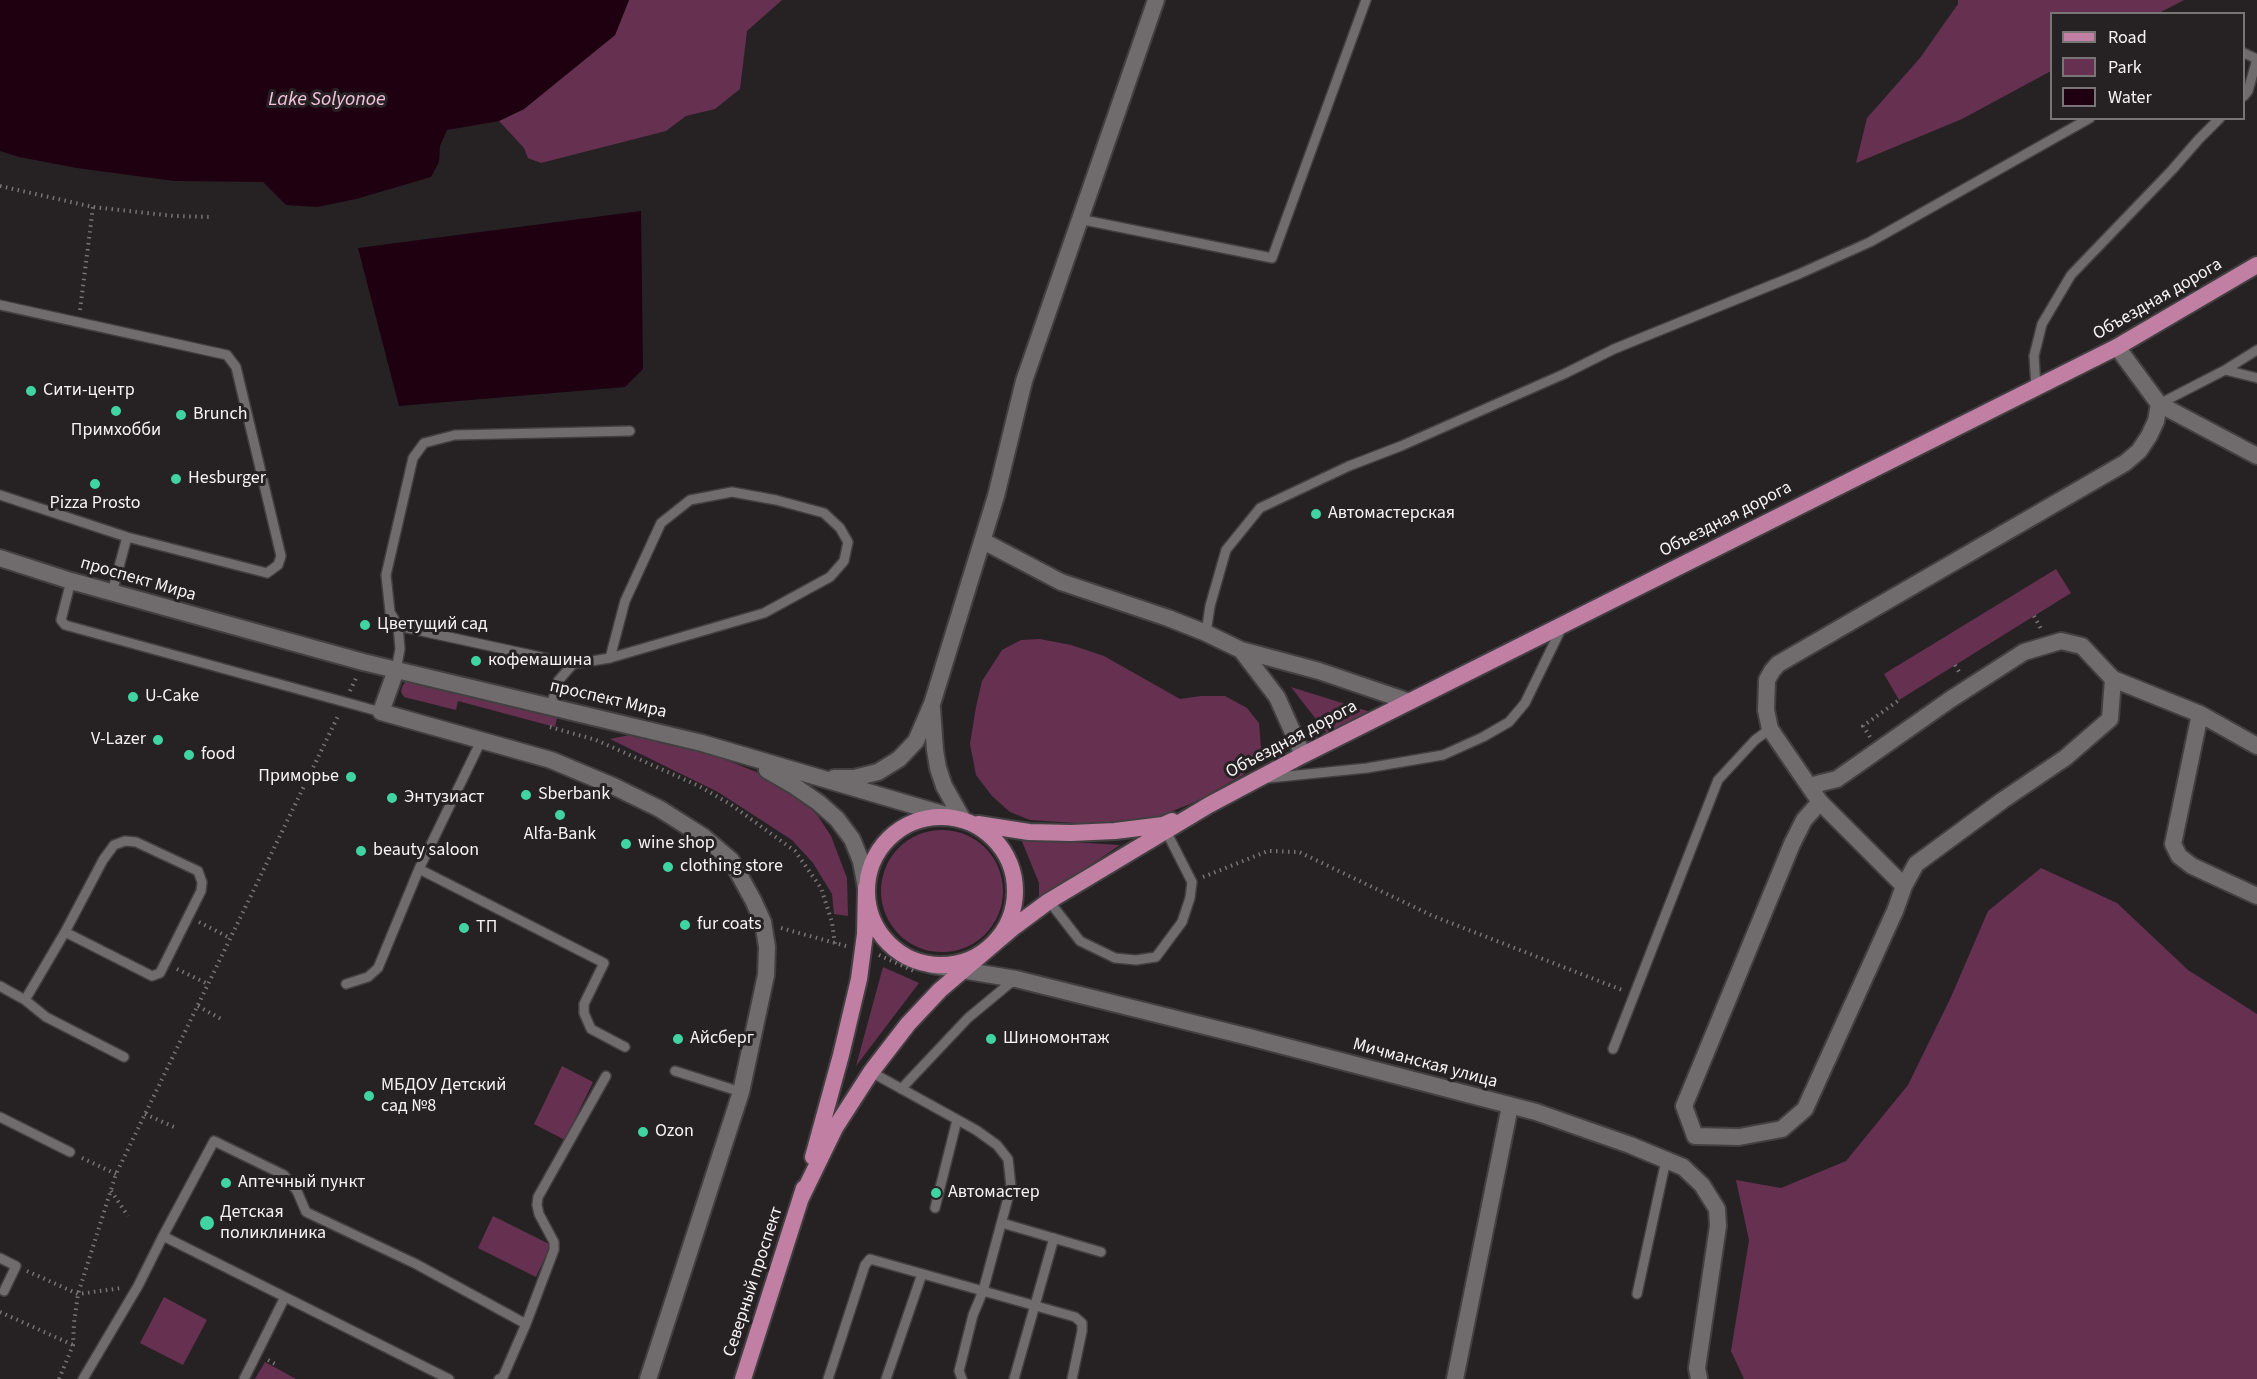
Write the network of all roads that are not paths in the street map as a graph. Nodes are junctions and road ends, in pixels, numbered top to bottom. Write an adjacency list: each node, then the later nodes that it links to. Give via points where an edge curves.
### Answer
1 (1156, 0): 7 (street)
2 (1366, 0): 7 (lane, via 1272,258)
3 (2257, 59): 4 (lane)
4 (2245, 95)
5 (2086, 120): 26 (lane, via 1870,242 1614,348 1564,374 1260,508 1226,550)
6 (2218, 120): 14 (lane, via 2071,275 2042,324 2034,356)
7 (1079, 219): 20 (street, via 1024,381)
8 (2257, 265): 10 (main road, Объездная дорога)
9 (0, 305): 19 (lane, via 227,355 236,367 281,556 278,565 267,573)
10 (2117, 347): 14 (main road, Объездная дорога); 15 (street)
11 (2257, 350): 12 (lane)
12 (2225, 370): 13 (lane); 15 (lane)
13 (2257, 378)
14 (2036, 387): 24 (main road, Объездная дорога)
15 (2159, 404): 17 (street); 37 (street, via 2149,436 2125,463 1778,664 1767,680)
16 (630, 431): 25 (lane, via 455,435 424,443 413,458 386,575 390,612)
17 (2257, 456)
18 (0, 495): 19 (lane)
19 (127, 537): 23 (lane)
20 (983, 541): 26 (street, via 1061,582); 33 (street)
21 (0, 558): 22 (street, проспект Мира)
22 (71, 581): 23 (street, проспект Мира); 35 (lane, via 61,620 64,625)
23 (112, 593): 30 (street, проспект Мира)
24 (1564, 623): 32 (main road, Объездная дорога); 43 (lane, via 1525,703 1509,722 1483,737 1443,755)
25 (398, 626): 29 (lane); 30 (lane, via 400,649)
26 (1206, 633): 27 (street)
27 (1241, 650): 32 (street); 41 (street, via 1277,697)
28 (610, 658): 28 (lane, via 764,612 830,577 844,561 848,542 824,513 776,500 732,492 690,500 661,523 625,601); 29 (lane)
29 (573, 664): 34 (lane, via 558,681)
30 (396, 670): 34 (street, проспект Мира); 35 (street)
31 (2113, 679): 36 (street); 44 (street, via 2082,646 2061,641 2024,652 1837,779); 50 (street, via 2110,719 2065,758 1916,864)
32 (1407, 701): 41 (main road, Объездная дорога)
33 (932, 704): 42 (street, via 916,741 899,759 878,772 854,778); 47 (street, via 938,768)
34 (551, 707): 39 (street, проспект Мира)
35 (381, 712): 38 (street)
36 (2200, 714): 40 (street); 52 (street, via 2173,844 2179,856 2192,866)
37 (1770, 729): 44 (street); 63 (lane, via 1718,780)
38 (482, 739): 49 (lane); 69 (street, via 550,760 613,786 660,809 731,860 763,922 767,947 766,975)
39 (702, 743): 42 (street, проспект Мира); 51 (street, via 767,770 819,803 852,839)
40 (2257, 746)
41 (1303, 755): 43 (main road, Объездная дорога)
42 (821, 779): 47 (street, проспект Мира)
43 (1261, 779): 46 (main road, Объездная дорога)
44 (1809, 786): 45 (street)
45 (1821, 802): 50 (street); 50 (street, via 1804,820 1792,844 1684,1106 1695,1136 1738,1137 1782,1129 1805,1109)
46 (1209, 806): 47 (main road, проспект Мира, via 1163,825 1115,831 1029,832); 48 (main road)
47 (963, 820): 51 (main road, via 921,819 894,833 875,856); 55 (main road, via 995,840 1010,861 1014,875 1015,906 1002,935)
48 (1166, 831): 53 (main road); 53 (lane, via 1192,882 1182,922 1156,957 1115,958 1080,941)
49 (419, 869): 59 (lane, via 378,969); 62 (lane, via 604,963 584,1004 584,1013 591,1029)
50 (1904, 886)
51 (866, 888): 56 (main road, via 871,916 885,940 914,961); 75 (main road, via 864,949 841,1055)
52 (2257, 896)
53 (1049, 901): 55 (main road)
54 (65, 932): 54 (lane, via 114,845 136,842 198,871 201,891 160,973 152,976); 61 (lane)
55 (991, 947): 56 (main road, via 966,961); 57 (main road)
56 (931, 965): 57 (street, Мичманская улица)
57 (963, 970): 58 (street, Мичманская улица); 66 (main road, via 908,1024)
58 (1016, 979): 68 (lane, via 968,1018); 70 (street, Мичманская улица)
59 (346, 984)
60 (0, 986): 61 (lane)
61 (25, 1000): 64 (lane, via 46,1017)
62 (625, 1047)
63 (1613, 1049)
64 (124, 1057)
65 (675, 1071): 69 (lane)
66 (870, 1072): 68 (lane); 75 (main road)
67 (606, 1077): 88 (lane, via 538,1197 539,1214 554,1242 554,1250)
68 (901, 1089): 72 (lane)
69 (741, 1092): 93 (street)
70 (1509, 1106): 74 (street, Мичманская улица, via 1536,1112); 100 (street)
71 (0, 1118): 73 (lane)
72 (957, 1120): 76 (lane); 77 (lane, via 997,1145 1008,1159 1011,1187)
73 (70, 1152)
74 (1666, 1160): 85 (lane); 101 (street, Мичманская улица, via 1683,1167 1702,1185 1717,1209 1718,1226 1696,1368)
75 (801, 1198): 94 (main road, Северный проспект)
76 (935, 1208)
77 (1002, 1223): 79 (lane); 84 (lane)
78 (163, 1236): 86 (lane); 88 (lane, via 214,1141 284,1175 306,1212 416,1264); 90 (lane)
79 (1054, 1238): 80 (lane); 87 (lane)
80 (1101, 1252)
81 (0, 1258): 83 (lane, via 16,1266)
82 (922, 1274): 84 (lane); 95 (lane, via 867,1261); 96 (lane)
83 (4, 1291)
84 (983, 1291): 87 (lane); 97 (lane, via 959,1371)
85 (1636, 1294)
86 (285, 1297): 91 (lane); 92 (lane)
87 (1035, 1306): 98 (lane); 99 (lane, via 1075,1317 1082,1323)
88 (526, 1324): 89 (lane)
89 (504, 1378)
90 (83, 1379)
91 (244, 1379)
92 (449, 1379)
93 (648, 1379)
94 (743, 1379)
95 (828, 1379)
96 (886, 1379)
97 (962, 1379)
98 (1014, 1379)
99 (1072, 1379)
100 (1455, 1379)
101 (1699, 1379)

